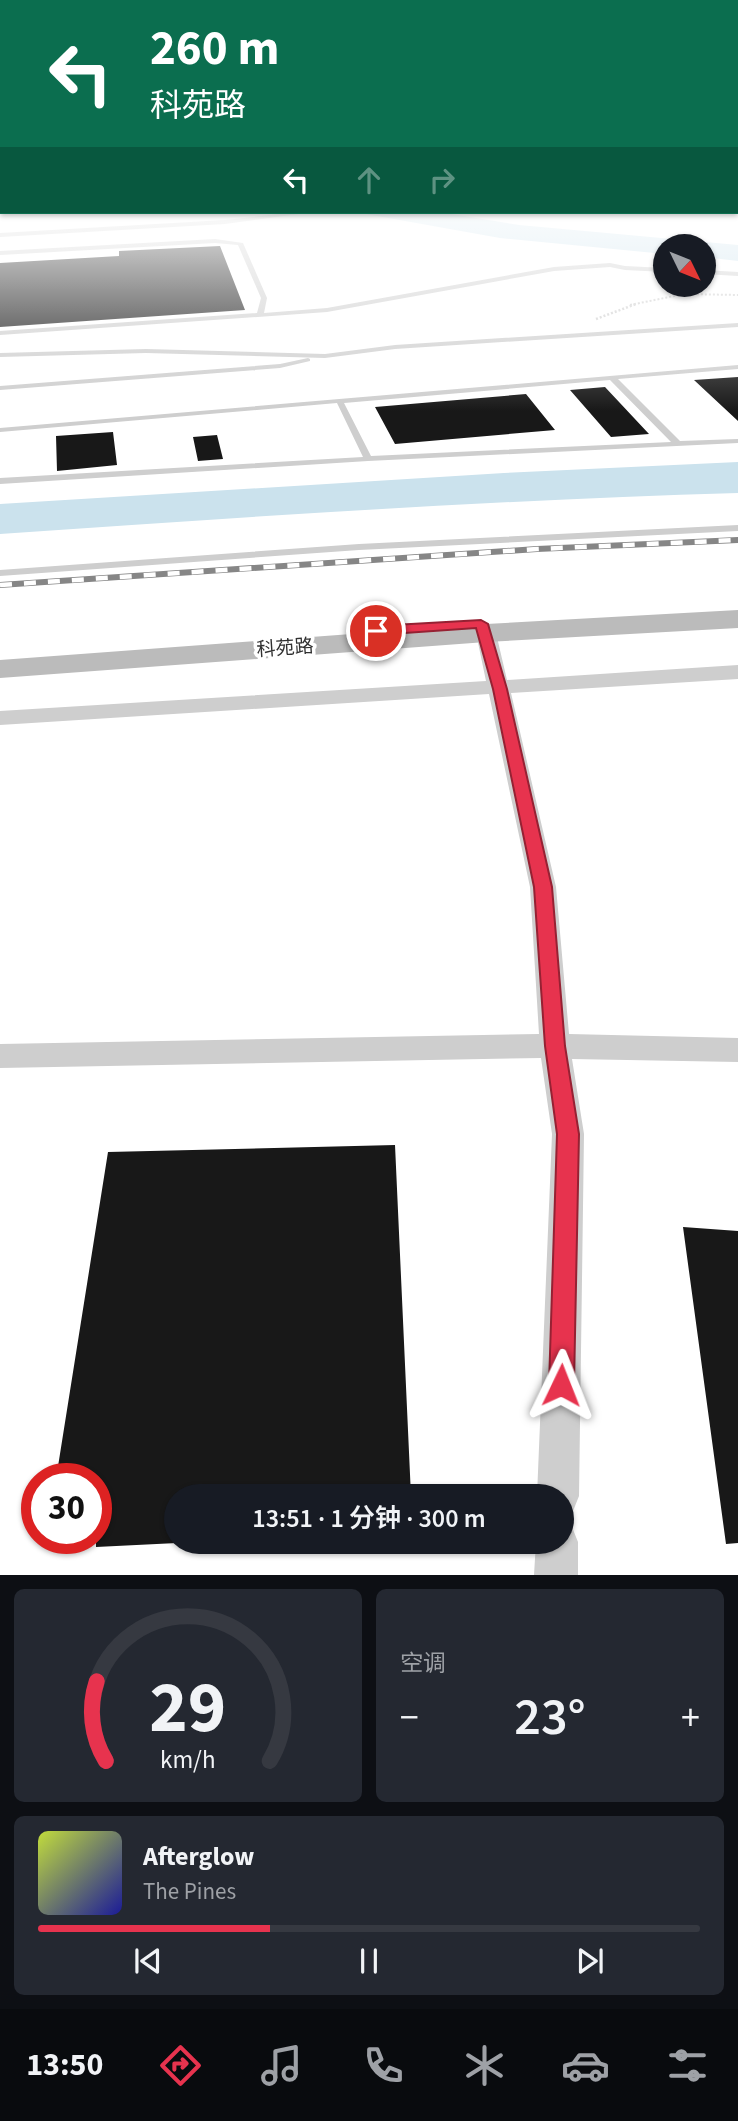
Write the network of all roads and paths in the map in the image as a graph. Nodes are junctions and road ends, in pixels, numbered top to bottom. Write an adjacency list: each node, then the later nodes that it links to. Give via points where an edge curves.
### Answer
1 (249, 264): 6 (lane, via 264,298)
2 (653, 269): 6 (lane, via 610,265 540,270 342,308)
3 (716, 273): 4 (lane)
4 (738, 274)
5 (738, 295): 9 (path, via 700,293 643,302 591,322 583,330)
6 (260, 314): 8 (lane)
7 (738, 325): 9 (lane)
8 (0, 333)
9 (584, 336): 12 (lane, via 395,347)
10 (276, 354): 11 (lane); 12 (lane); 13 (lane)
11 (0, 355)
12 (325, 356): 13 (lane)
13 (280, 366): 16 (lane)
14 (738, 368): 15 (lane)
15 (612, 378): 17 (lane); 20 (lane)
16 (0, 388)
17 (339, 400): 18 (lane); 21 (lane)
18 (0, 430)
19 (738, 441): 20 (lane)
20 (677, 443): 21 (lane)
21 (368, 459): 22 (lane)
22 (0, 481)
23 (738, 528): 24 (lane, via 359,547)
24 (0, 573)
25 (738, 609): 27 (street, 科苑路)
26 (738, 619): 27 (street, 科苑路)
27 (484, 628): 28 (street, 科苑路); 29 (street, 科苑路); 31 (street)
28 (0, 658)
29 (0, 669)
30 (738, 671): 31 (street)
31 (500, 689): 32 (street); 33 (street, via 543,887)
32 (0, 718)
33 (555, 1046): 34 (street); 35 (street); 36 (street, via 568,1134)
34 (738, 1050)
35 (0, 1056)
36 (558, 1484)
37 (557, 1554): 38 (street)
38 (556, 1575)

